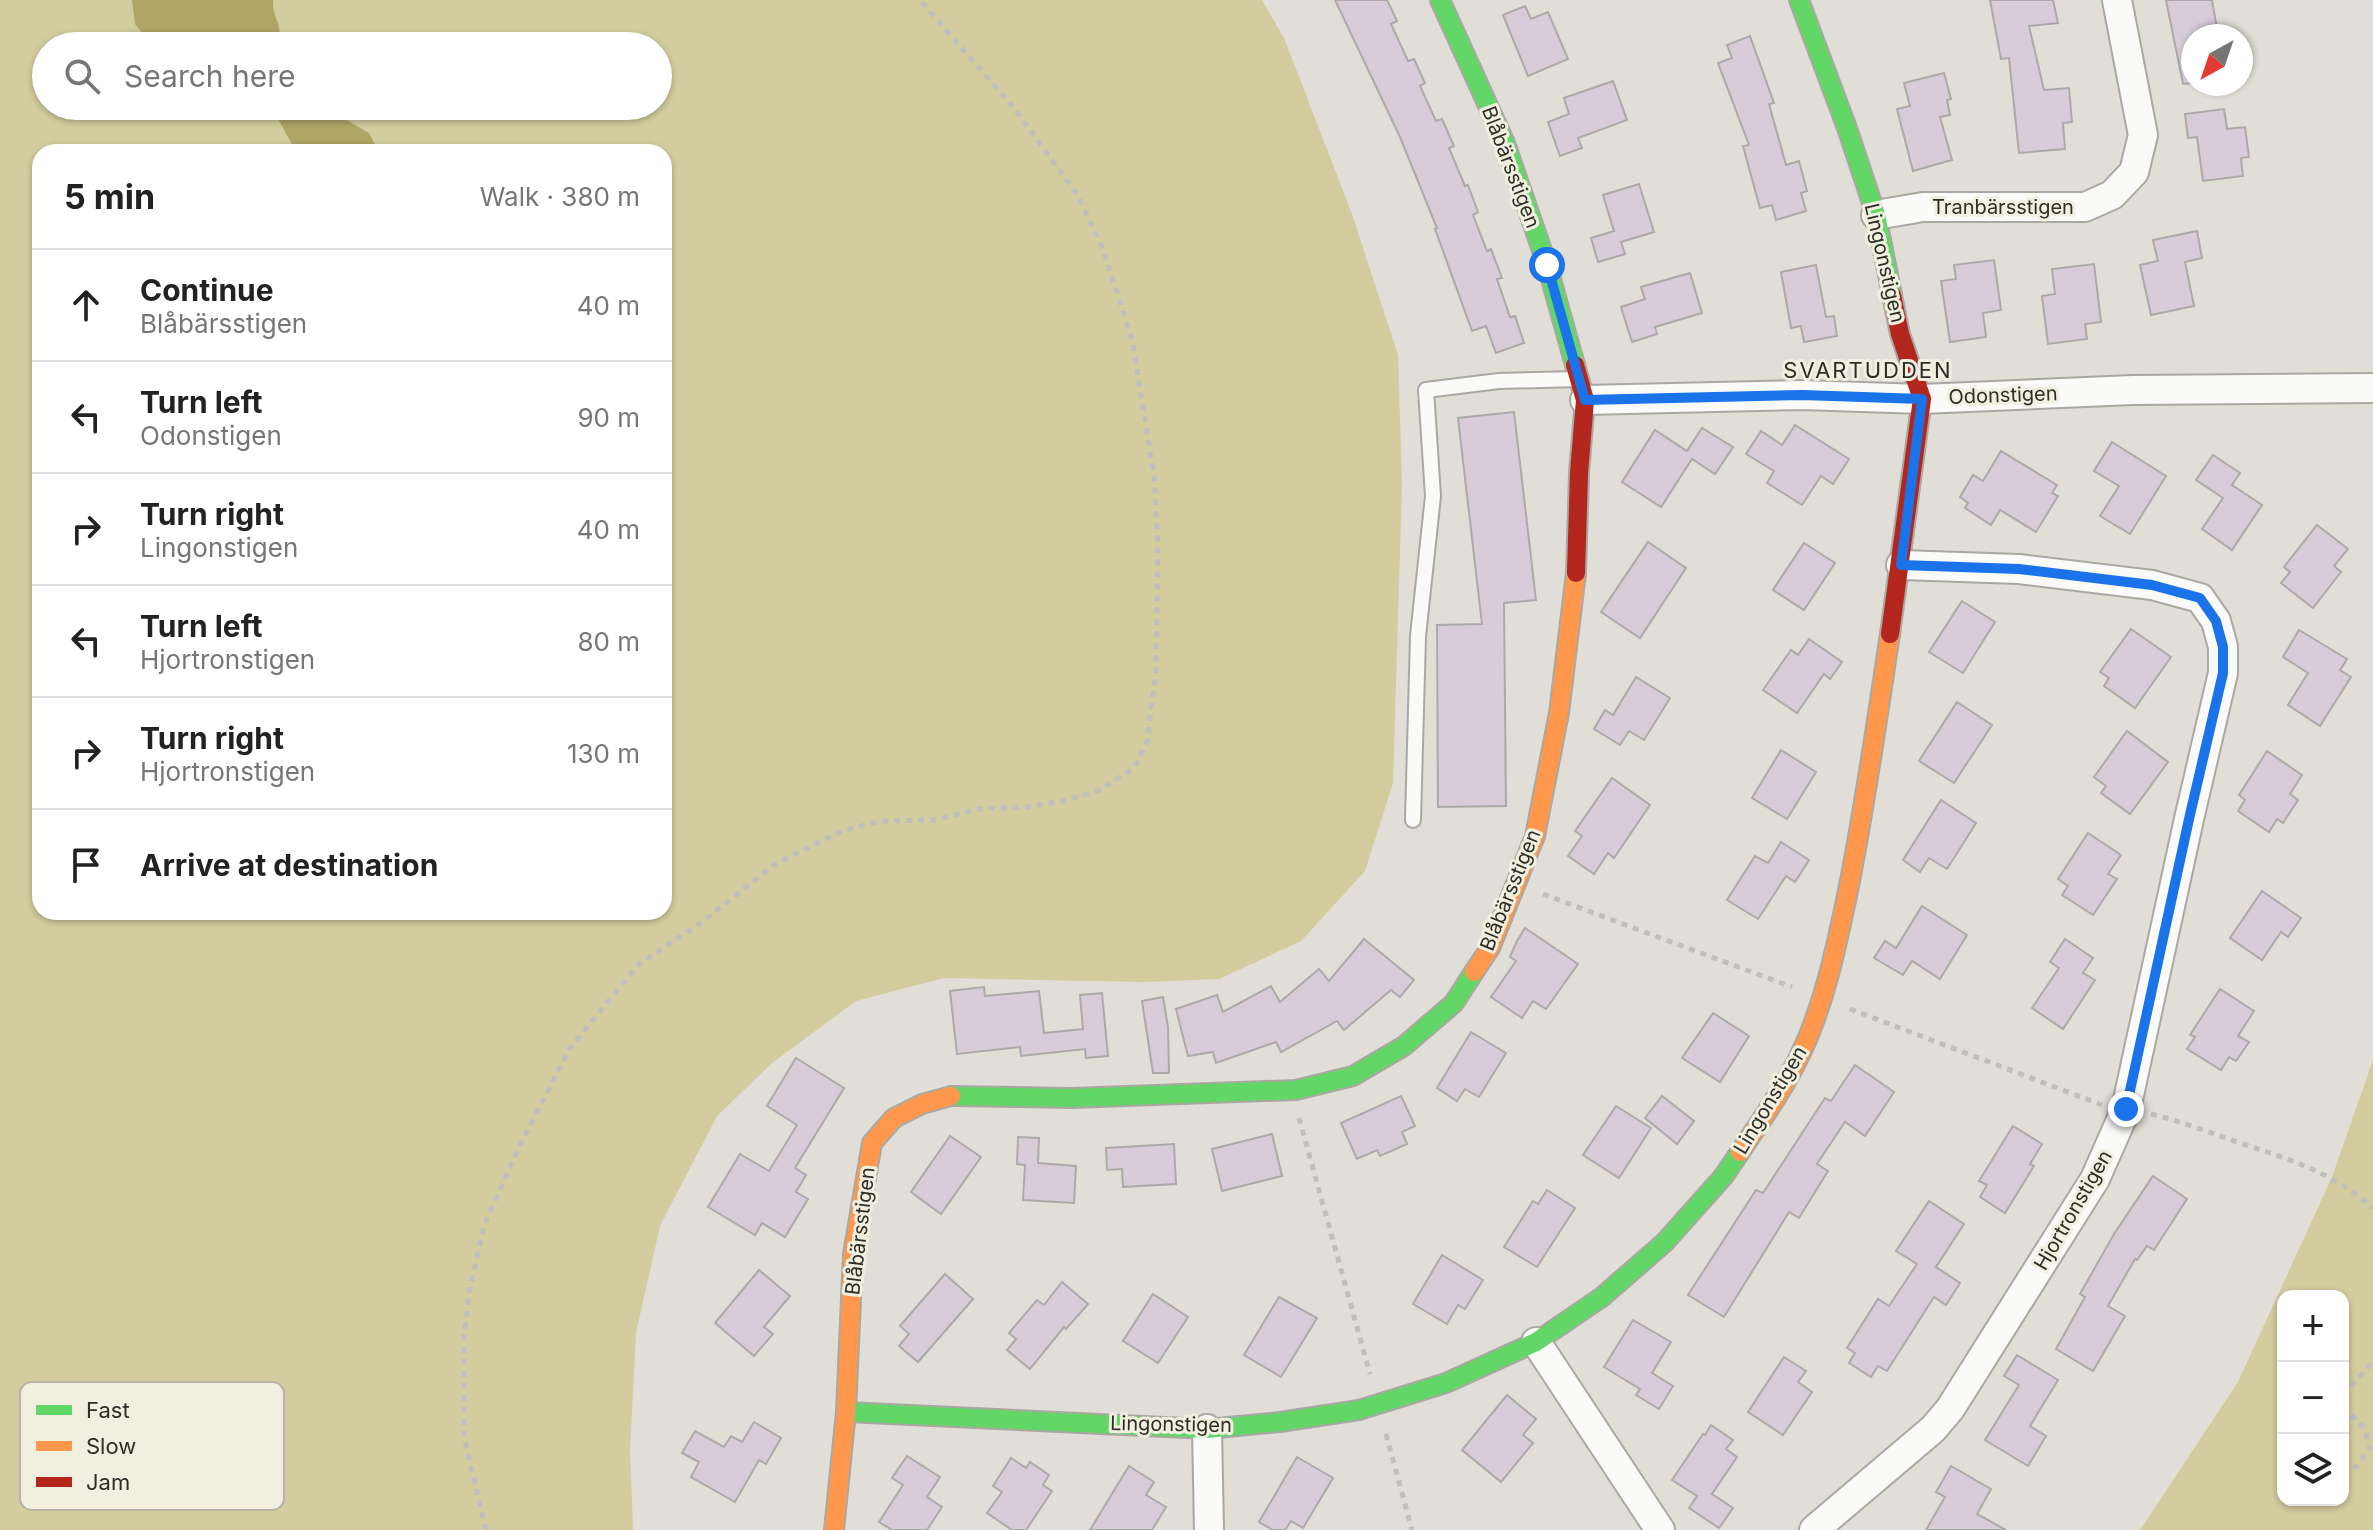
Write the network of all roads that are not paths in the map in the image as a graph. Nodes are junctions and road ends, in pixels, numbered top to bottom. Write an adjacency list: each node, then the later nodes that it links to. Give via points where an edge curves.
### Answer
1 (1440, 0): 6 (street, Blåbärsstigen, via 1505,143)
2 (1799, 0): 4 (street, Lingonstigen)
3 (2117, 0): 4 (street, Tranbärsstigen, via 2143,135 2134,172 2112,195 2085,207 1923,207)
4 (1876, 215): 7 (street, Lingonstigen, via 1900,334)
5 (2373, 388): 7 (street, Odonstigen)
6 (1582, 390): 7 (street, Odonstigen); 9 (lane, via 1499,381 1426,390 1433,496 1418,636); 11 (street, Blåbärsstigen, via 1577,566 1559,713 1535,836 1490,948 1454,1003 1404,1046 1353,1076 1291,1090 1072,1098 947,1096 894,1118 872,1143 853,1254)
7 (1922, 399): 8 (street, Lingonstigen)
8 (1901, 565): 10 (street, Lingonstigen, via 1845,907 1822,998 1798,1059 1723,1177 1665,1242 1602,1297); 16 (street, Hjortronstigen, via 2019,569 2152,585 2200,598 2216,621 2223,673 2126,1109 2095,1179 1950,1409)
9 (1413, 820)
10 (1536, 1342): 12 (street, Lingonstigen, via 1446,1383 1359,1410); 15 (street)
11 (846, 1412): 12 (street, Lingonstigen); 13 (street, Blåbärsstigen)
12 (1207, 1429): 14 (street)
13 (834, 1530)
14 (1209, 1530)
15 (1660, 1530)
16 (1814, 1530)

